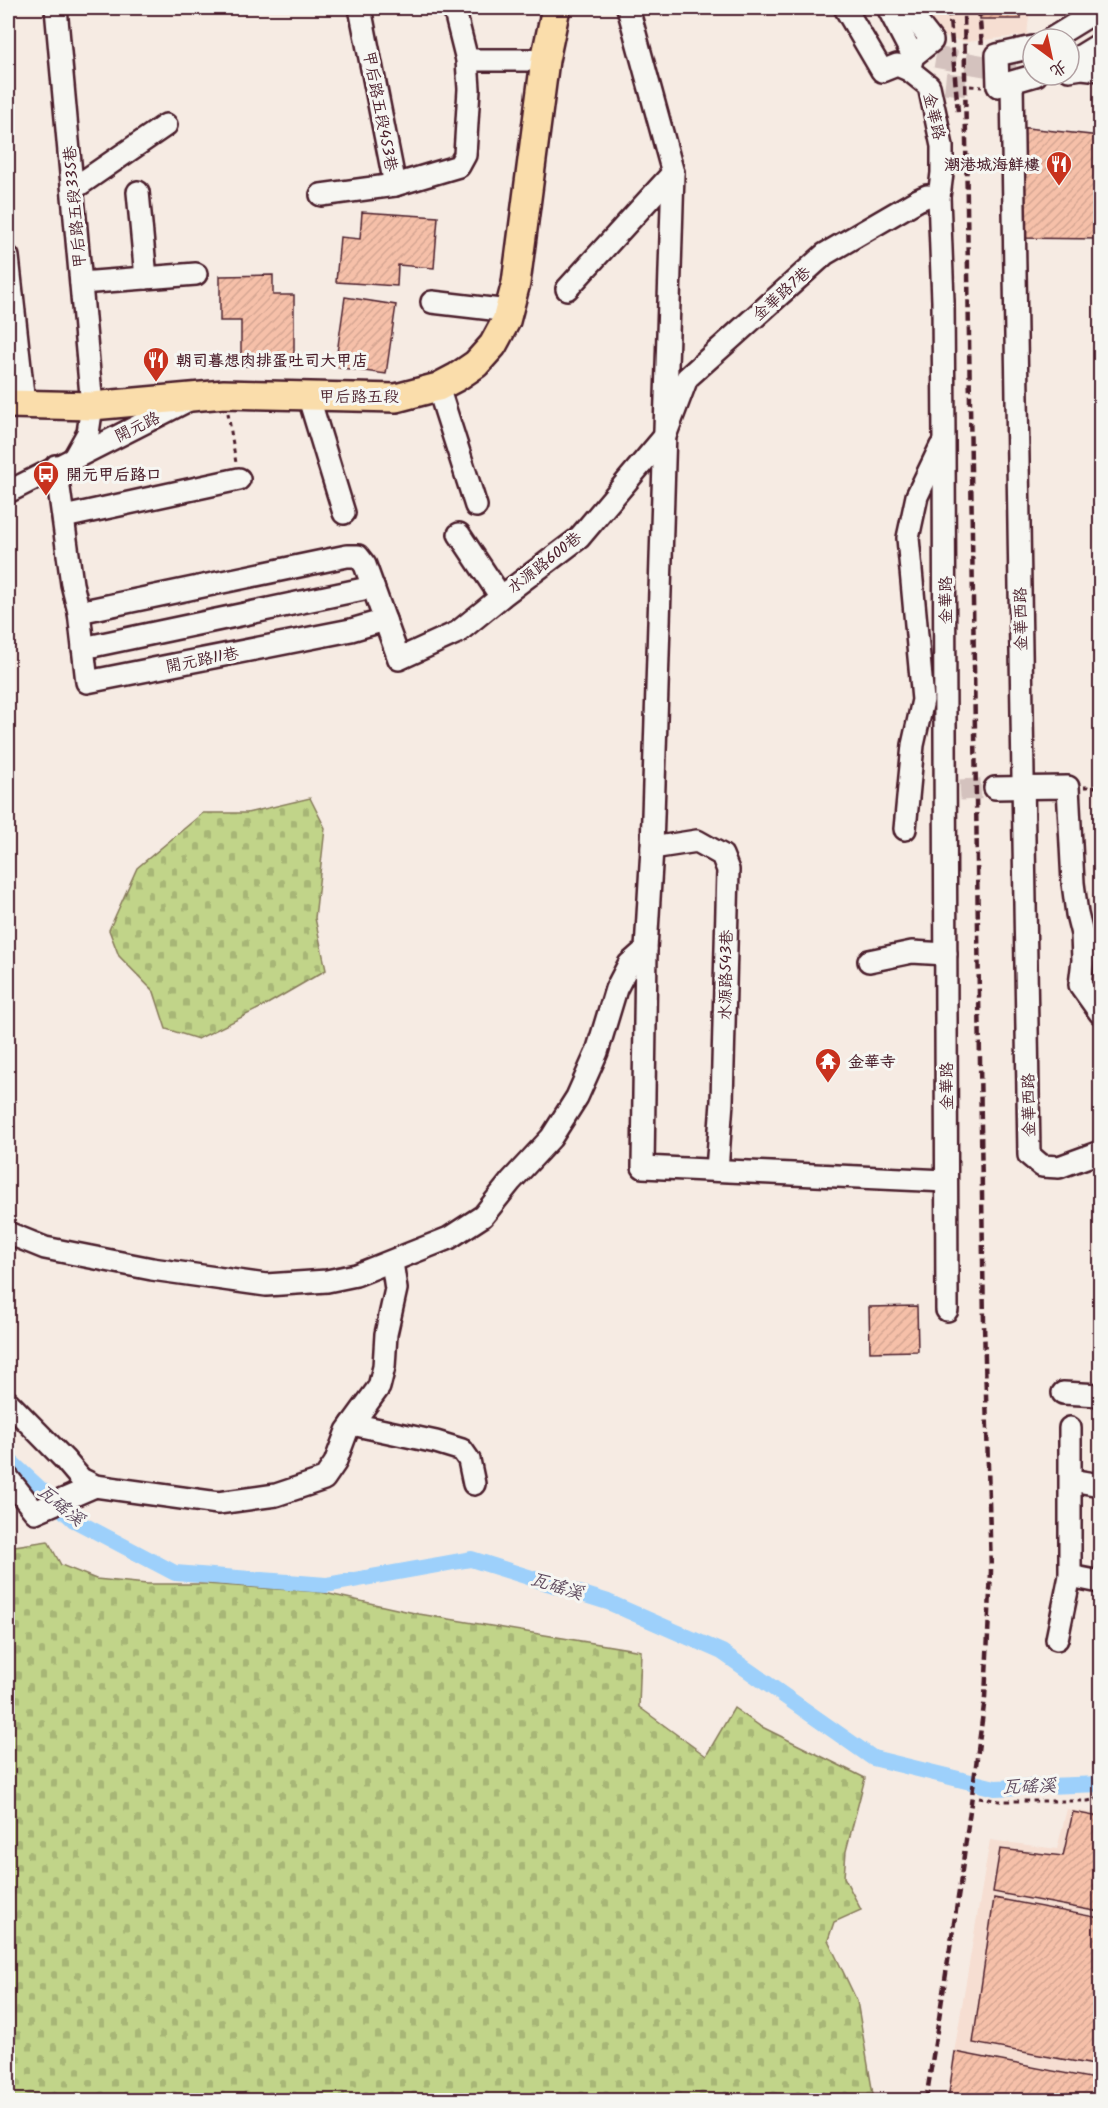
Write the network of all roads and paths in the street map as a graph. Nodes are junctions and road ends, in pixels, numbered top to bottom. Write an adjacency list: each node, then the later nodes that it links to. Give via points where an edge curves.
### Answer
1 (56, 8): 25 (street, 甲后路五段335巷)
2 (360, 8): 24 (street, 甲后路五段453巷)
3 (454, 8): 15 (street, 甲后路五段453巷)
4 (556, 8): 16 (main road, 甲后路五段)
5 (628, 8): 23 (street)
6 (845, 8): 17 (street, via 882,71)
7 (899, 8): 17 (street, 金華路); 17 (street, via 911,14 932,41)
8 (1101, 9): 10 (street)
9 (1101, 24): 11 (street)
10 (1071, 27)
11 (1081, 35)
12 (1101, 44): 14 (street)
13 (1021, 50): 21 (street, via 997,55 998,86)
14 (1081, 56)
15 (467, 60): 16 (street); 24 (street, 甲后路五段453巷, via 465,155 459,166)
16 (544, 60): 35 (main road, 甲后路五段, via 516,283)
17 (911, 63): 28 (street, 金華路, via 929,86 934,101 942,146)
18 (1081, 68): 19 (street)
19 (1101, 70)
20 (1021, 80): 21 (street)
21 (1012, 83): 55 (street, 金華西路)
22 (166, 125): 25 (street)
23 (673, 173): 33 (street); 41 (street)
24 (395, 184): 27 (street)
25 (73, 189): 32 (street, 甲后路五段335巷)
26 (138, 192): 31 (street)
27 (321, 195)
28 (939, 197): 41 (street, 金華路7巷, via 918,200 825,254 687,378); 42 (street, 金華路)
29 (8, 257): 39 (street)
30 (196, 274): 31 (street)
31 (146, 278): 32 (street)
32 (81, 283): 40 (street, 甲后路五段335巷)
33 (567, 289)
34 (432, 302): 35 (street)
35 (509, 311): 36 (main road, 甲后路五段, via 493,345 476,364)
36 (438, 387): 38 (main road, 甲后路五段, via 396,398); 46 (street)
37 (212, 394): 38 (main road, 甲后路五段); 40 (main road, 甲后路五段); 43 (street, 開元路); 44 (path)
38 (308, 396): 47 (street)
39 (16, 404): 40 (main road, 甲后路五段)
40 (92, 406): 43 (street, 開元路, via 88,434)
41 (665, 436): 51 (street, 水源路600巷, via 579,538); 58 (street)
42 (944, 440): 57 (street, via 917,496 908,538 923,700); 60 (street, 金華路, via 953,790)
43 (65, 461): 45 (street, 開元路); 48 (street, 開元路11巷)
44 (238, 471): 48 (street)
45 (8, 492)
46 (476, 506)
47 (344, 513)
48 (64, 517): 52 (street, 開元路11巷)
49 (459, 534): 51 (street)
50 (373, 587): 52 (street, via 358,556 347,556); 53 (street); 54 (street)
51 (501, 597): 53 (street, 水源路600巷, via 458,632 399,659)
52 (79, 612): 54 (street, 開元路11巷)
53 (385, 621): 54 (street, 開元路11巷, via 87,682)
54 (83, 648)
55 (1023, 787): 56 (street); 62 (street, via 1068,787 1073,882 1082,934 1080,985); 63 (street, 金華西路, via 1029,1155 1042,1166 1059,1167)
56 (995, 789)
57 (905, 829)
58 (652, 848): 59 (street); 64 (street, 水源路543巷, via 697,841 722,855 728,870)
59 (646, 950): 64 (street, via 643,1167); 67 (street, via 629,964 616,989 593,1061 577,1097 551,1138 483,1216 449,1239)
60 (946, 954): 61 (street, via 912,952); 65 (street, 金華路)
61 (869, 961)
62 (1101, 1013)
63 (1101, 1152)
64 (717, 1170): 65 (street)
65 (946, 1181): 68 (street, 金華路)
66 (8, 1233): 67 (street, via 45,1248 152,1269 266,1285 327,1281)
67 (392, 1262): 72 (street, via 396,1289 386,1334 384,1367 379,1387)
68 (947, 1310)
69 (1063, 1393): 70 (street)
70 (1101, 1395)
71 (8, 1402): 78 (street, via 81,1479)
72 (352, 1424): 76 (street, via 462,1450); 78 (street, via 324,1479 276,1495 218,1503)
73 (1070, 1428): 75 (street)
74 (8, 1478): 78 (street, via 35,1512)
75 (1071, 1480): 77 (street); 79 (street)
76 (474, 1484)
77 (1101, 1485)
78 (95, 1486)
79 (1070, 1576): 80 (street); 81 (street)
80 (1101, 1582)
81 (1057, 1639)
82 (979, 1797): 83 (path, via 999,1801)
83 (1101, 1798)

